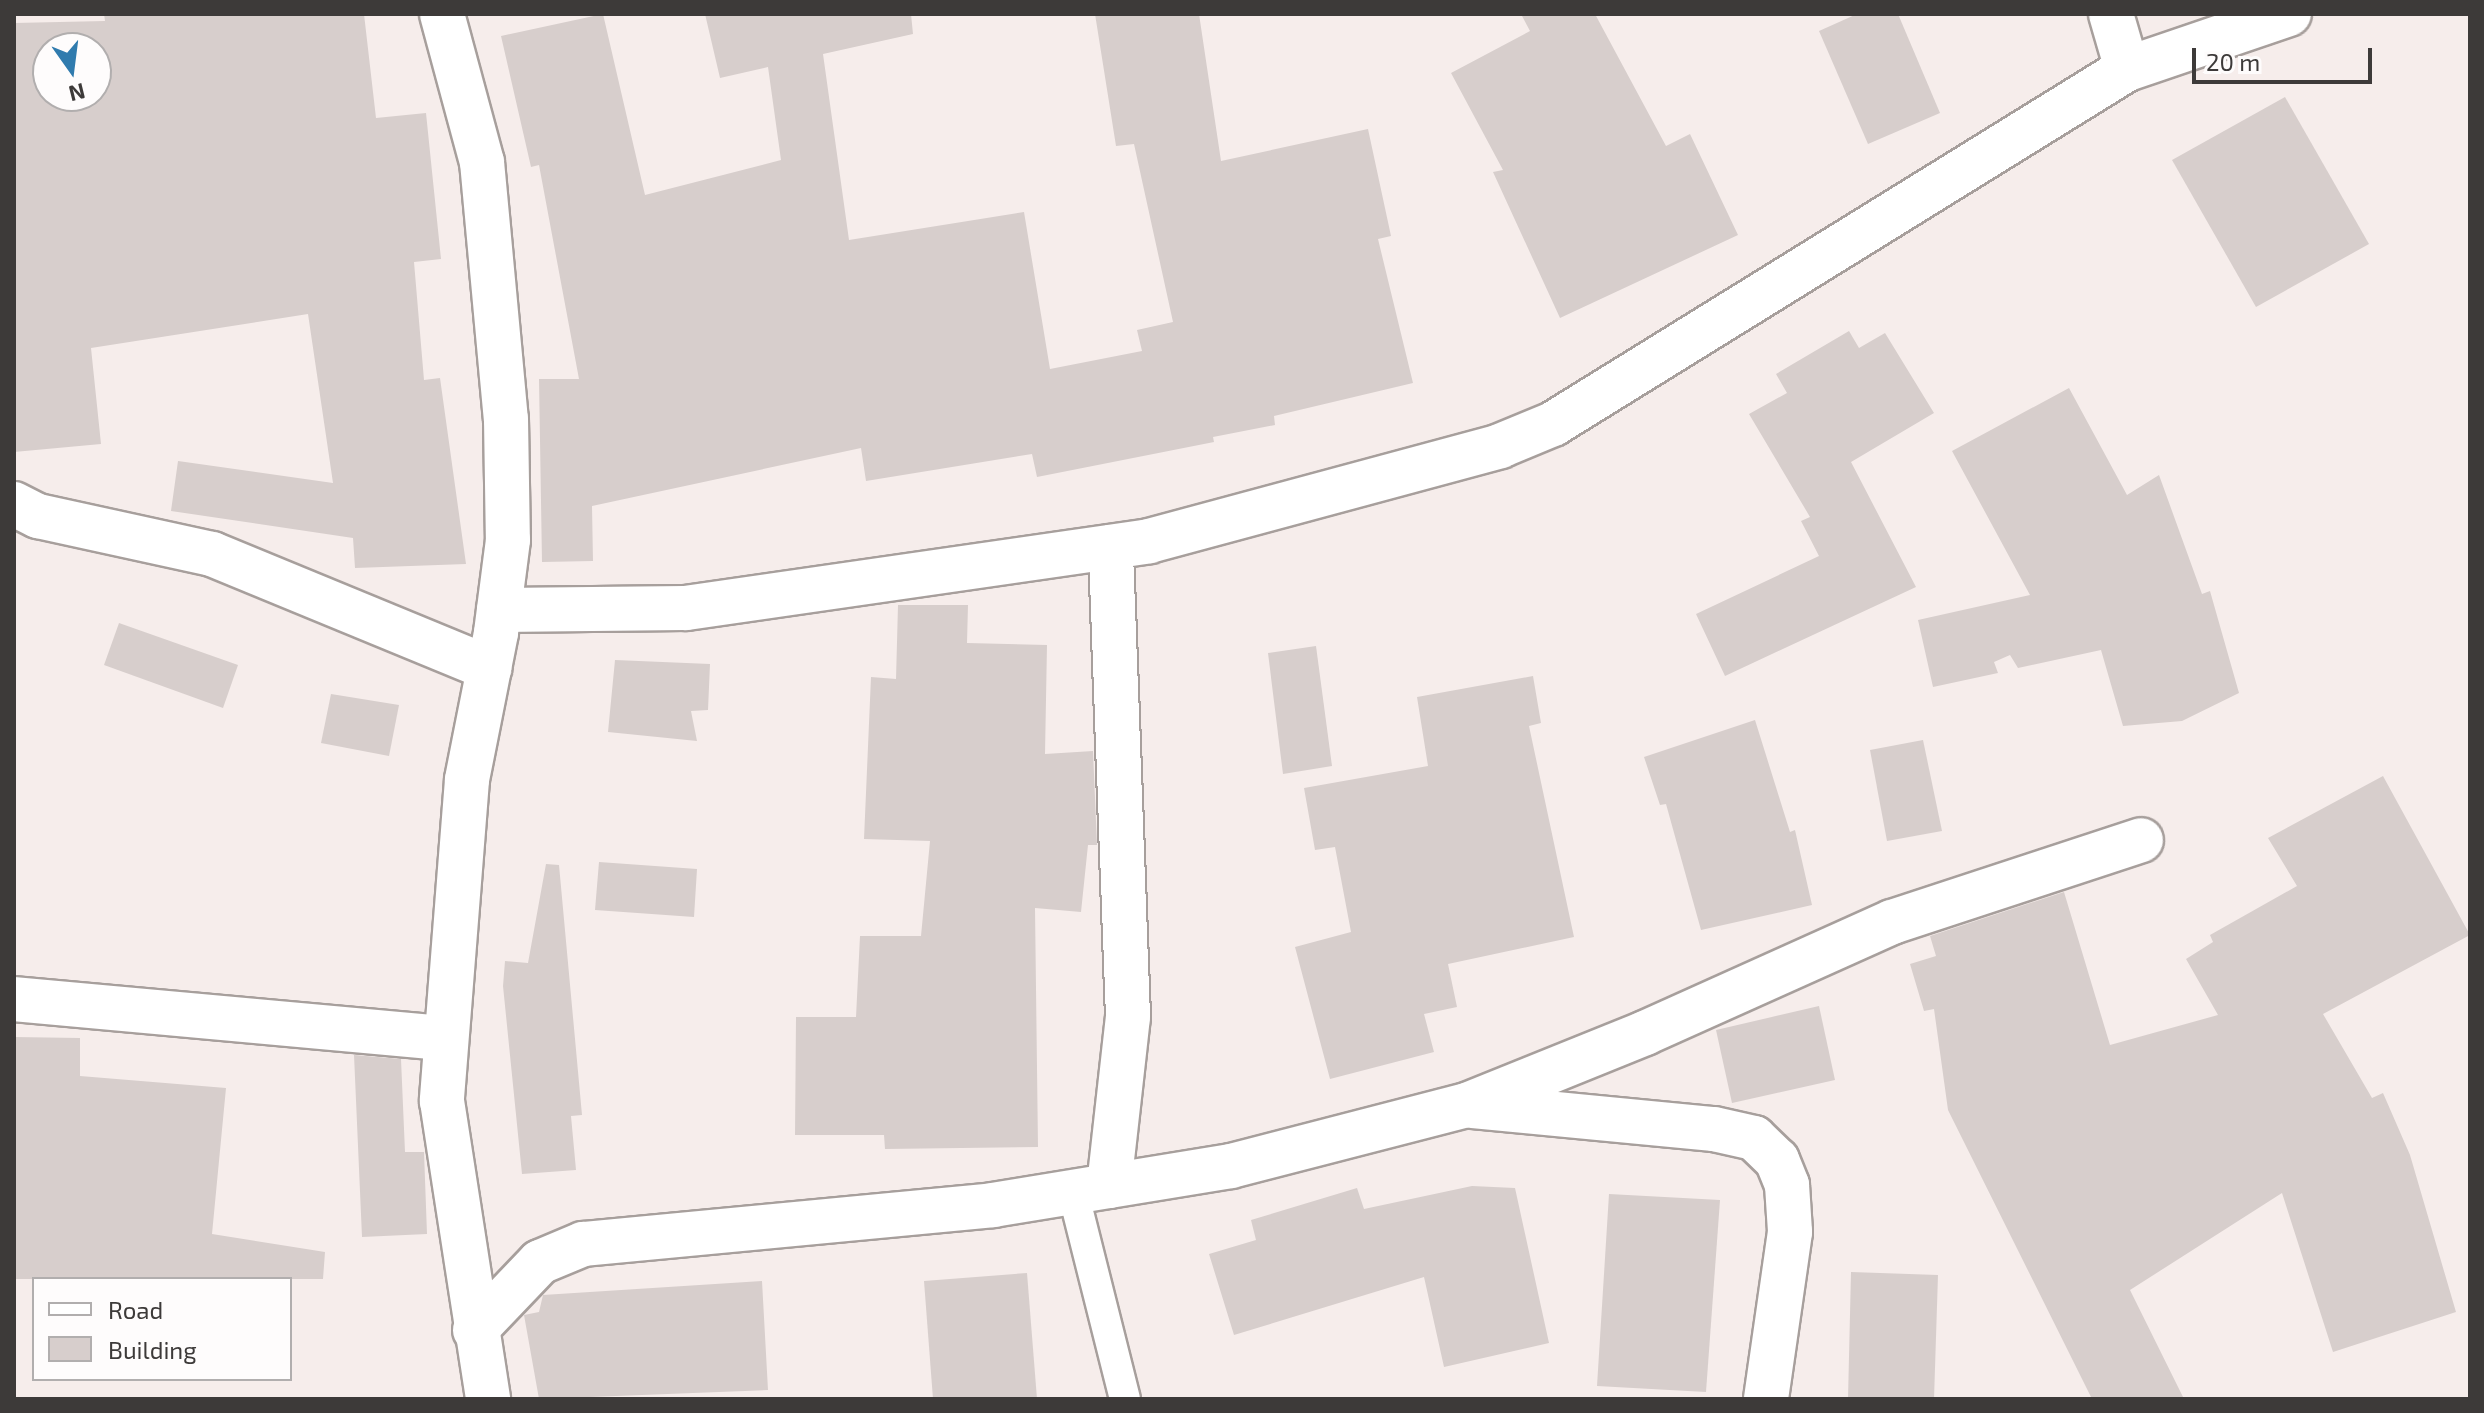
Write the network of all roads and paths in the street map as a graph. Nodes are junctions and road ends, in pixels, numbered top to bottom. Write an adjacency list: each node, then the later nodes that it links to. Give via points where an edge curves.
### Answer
1 (442, 14): 7 (street, via 482,162 498,319 508,525)
2 (2111, 14): 4 (street)
3 (2289, 14): 4 (street)
4 (2127, 69): 6 (street, via 1553,424 1500,446)
5 (14, 504): 8 (street, via 38,516 212,554)
6 (1111, 547): 7 (street, via 686,608); 13 (street, via 1128,1017)
7 (499, 610): 8 (street)
8 (489, 668): 11 (street, via 467,780)
9 (2141, 840): 12 (street, via 1892,922 1645,1033)
10 (14, 999): 11 (street)
11 (445, 1038): 14 (street, via 442,1101)
12 (1467, 1105): 13 (street, via 1231,1166); 17 (street, via 1714,1129 1754,1138 1777,1160 1787,1185 1790,1232)
13 (1091, 1189): 14 (street, via 940,1212 583,1244 540,1262); 16 (lane)
14 (475, 1330): 15 (street)
15 (488, 1399)
16 (1125, 1399)
17 (1766, 1399)

